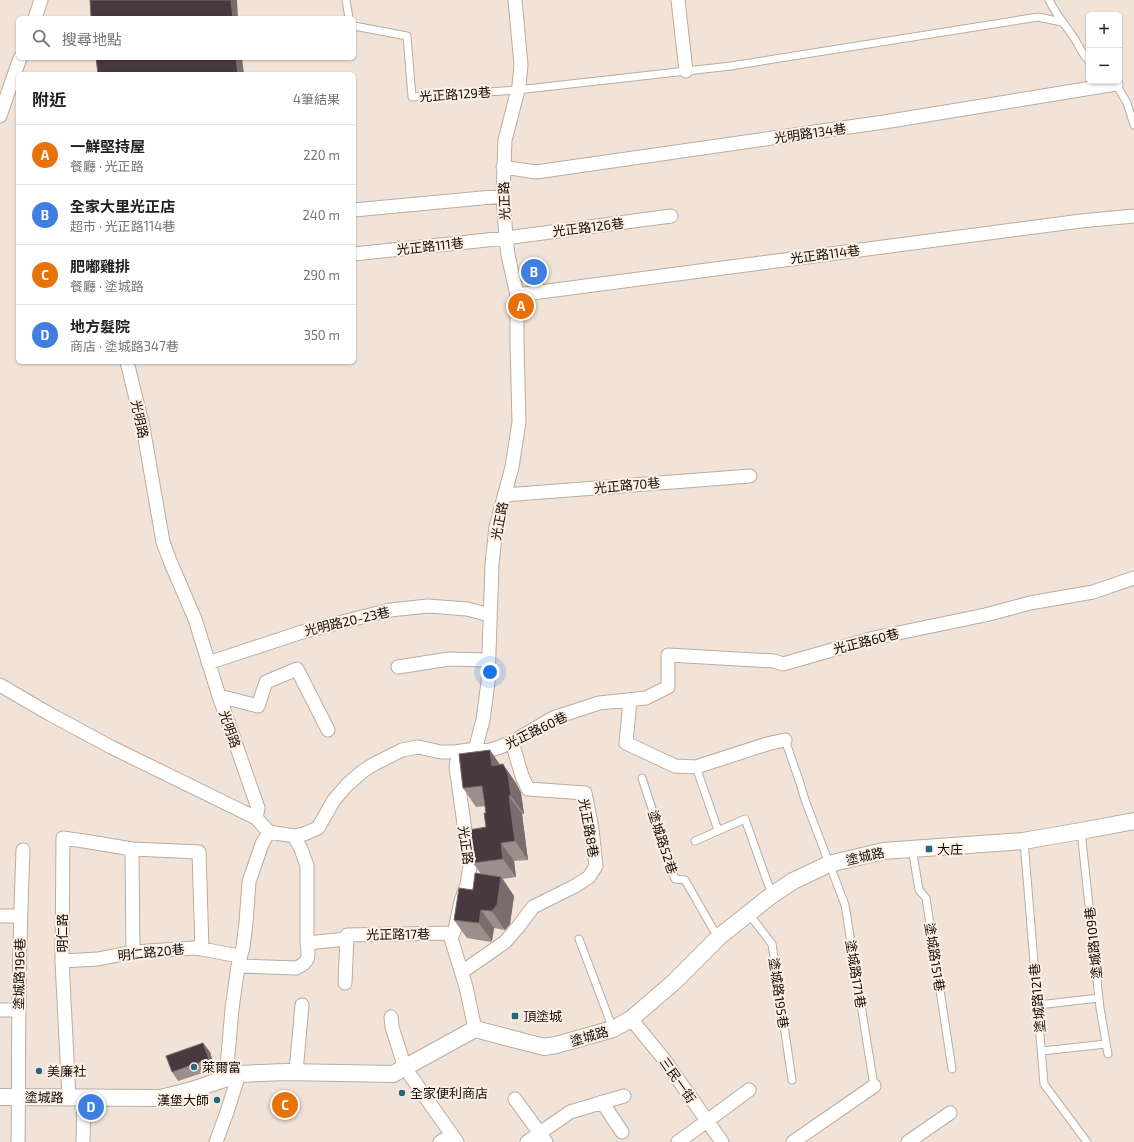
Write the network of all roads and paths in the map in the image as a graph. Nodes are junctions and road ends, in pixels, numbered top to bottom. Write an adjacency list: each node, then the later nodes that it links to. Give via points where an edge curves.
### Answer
1 (41, 0): 6 (street)
2 (346, 0): 7 (lane)
3 (516, 0): 15 (street, 光正路, via 521,65)
4 (678, 0): 12 (street)
5 (1049, 0): 8 (lane)
6 (36, 16)
7 (349, 16)
8 (1062, 22): 10 (lane); 12 (lane, via 1038,17)
9 (356, 26): 15 (lane, 光正路129巷, via 407,36 412,97)
10 (1086, 57)
11 (19, 60): 16 (street)
12 (686, 71): 15 (lane)
13 (1108, 84): 18 (street, 光明路134巷, via 884,122 536,172)
14 (1115, 84): 17 (lane, via 1127,103)
15 (517, 90): 18 (street, 光正路, via 505,140)
16 (0, 116)
17 (1134, 125)
18 (503, 168): 19 (street, 光正路)
19 (503, 196): 20 (street); 23 (street, 光正路)
20 (356, 210)
21 (671, 216): 23 (street, 光正路126巷)
22 (1134, 216): 25 (street, 光正路114巷)
23 (506, 238): 24 (street, 光正路111巷); 25 (street, 光正路)
24 (356, 254)
25 (517, 295): 28 (street, 光正路, via 519,422 512,468)
26 (127, 364): 32 (street, 光明路, via 143,427 163,542 195,619)
27 (750, 476): 28 (street, 光正路70巷)
28 (504, 495): 30 (street, 光正路, via 496,527)
29 (1134, 578): 36 (street, 光正路60巷, via 1093,592 1030,603 874,638 783,664 774,661 668,655 668,688 646,698)
30 (490, 615): 31 (street, 光正路); 32 (street, 光明路20-23巷, via 467,609 428,606 390,610 302,632)
31 (488, 660): 33 (street, via 449,659); 40 (street, 光正路, via 483,720)
32 (208, 663): 35 (street, 光明路)
33 (398, 667)
34 (0, 685): 43 (street, via 111,747)
35 (219, 696): 37 (street, via 258,706 266,682 297,669); 43 (street, 光明路, via 258,808)
36 (630, 700): 39 (street, 光正路60巷, via 599,703 553,718); 41 (street, via 626,743 675,766)
37 (328, 730)
38 (785, 740): 41 (street); 54 (lane, 塗城路171巷)
39 (512, 742): 40 (street, 光正路60巷, via 487,751); 68 (street, 光正路8巷, via 528,789 585,793 596,866 589,876 575,886 533,907 505,942)
40 (475, 749): 48 (street, 光正路60巷, via 441,752 418,747 394,754 363,771 347,785 334,800 318,828); 59 (street, 光正路, via 457,761 456,767 470,866)
41 (696, 767): 45 (lane)
42 (642, 778): 60 (lane, 塗城路52巷, via 675,879 685,880 713,929)
43 (256, 818): 47 (street)
44 (1134, 821): 46 (street, 塗城路)
45 (718, 830): 49 (lane); 55 (lane, via 745,818)
46 (1081, 831): 50 (street, 塗城路); 70 (lane, 塗城路109巷)
47 (269, 832): 48 (street); 67 (street, via 262,844 249,882 243,947)
48 (294, 836): 63 (street, via 307,866)
49 (695, 841)
50 (1024, 841): 51 (street, 塗城路); 71 (lane, 塗城路121巷)
51 (912, 848): 54 (street, 塗城路, via 883,851); 83 (lane, 塗城路151巷, via 919,890 926,898)
52 (132, 849): 64 (street, via 199,852); 65 (street); 66 (street, 明仁路, via 63,838)
53 (23, 850): 58 (street, 塗城路196巷)
54 (829, 864): 55 (street, 塗城路, via 793,881); 87 (lane, 塗城路171巷, via 845,905)
55 (772, 895): 56 (street, 塗城路)
56 (749, 914): 60 (street, 塗城路); 86 (lane, 塗城路195巷, via 772,944)
57 (0, 916): 58 (street)
58 (20, 916): 74 (street, 塗城路196巷)
59 (453, 933): 61 (street, 光正路17巷, via 347,935); 68 (street, 光正路, via 451,938)
60 (720, 936): 75 (street, 塗城路, via 674,982)
61 (346, 939): 63 (street, 光正路17巷); 69 (street)
62 (580, 939): 78 (lane)
63 (307, 943): 67 (street, via 307,961 296,968)
64 (202, 949): 65 (street, 明仁路20巷); 67 (street, 明仁路20巷)
65 (133, 952): 66 (street, 明仁路20巷, via 98,959)
66 (62, 961): 92 (street, 明仁路)
67 (239, 961): 85 (street, via 232,1009)
68 (462, 972): 77 (street, 光正路)
69 (345, 983)
70 (1099, 998): 71 (lane); 79 (lane, 塗城路109巷)
71 (1038, 1005): 80 (lane, 塗城路121巷)
72 (302, 1006): 84 (street)
73 (0, 1010): 74 (street)
74 (18, 1010): 91 (street, 塗城路196巷)
75 (631, 1019): 78 (street, 塗城路); 96 (street, 三民一街, via 663,1058)
76 (389, 1023): 82 (street)
77 (475, 1029): 78 (street, 塗城路, via 544,1047); 82 (street, 塗城路)
78 (613, 1029)
79 (1106, 1044): 80 (lane); 81 (lane, 塗城路109巷)
80 (1042, 1052): 109 (lane, 塗城路121巷, via 1044,1084)
81 (1108, 1054)
82 (405, 1068): 84 (street, 塗城路, via 393,1074); 99 (street)
83 (952, 1069)
84 (296, 1072): 85 (street, 塗城路)
85 (233, 1076): 92 (street, 塗城路, via 161,1098); 102 (street, via 227,1112)
86 (792, 1080)
87 (874, 1086): 107 (street)
88 (749, 1090): 96 (street)
89 (624, 1096): 94 (street)
90 (0, 1097): 91 (street, 塗城路)
91 (19, 1097): 92 (street, 塗城路); 100 (street, 塗城路196巷)
92 (77, 1098): 101 (street, 明仁路)
93 (515, 1099): 98 (street)
94 (602, 1102): 97 (street); 98 (street, via 570,1112)
95 (950, 1113): 108 (street)
96 (708, 1121): 105 (street); 106 (street, 三民一街)
97 (622, 1132)
98 (543, 1137): 104 (street)
99 (454, 1138): 103 (street)
100 (18, 1142)
101 (83, 1142)
102 (216, 1142)
103 (440, 1142)
104 (526, 1142)
105 (678, 1142)
106 (722, 1142)
107 (793, 1142)
108 (908, 1142)
109 (1087, 1142)

